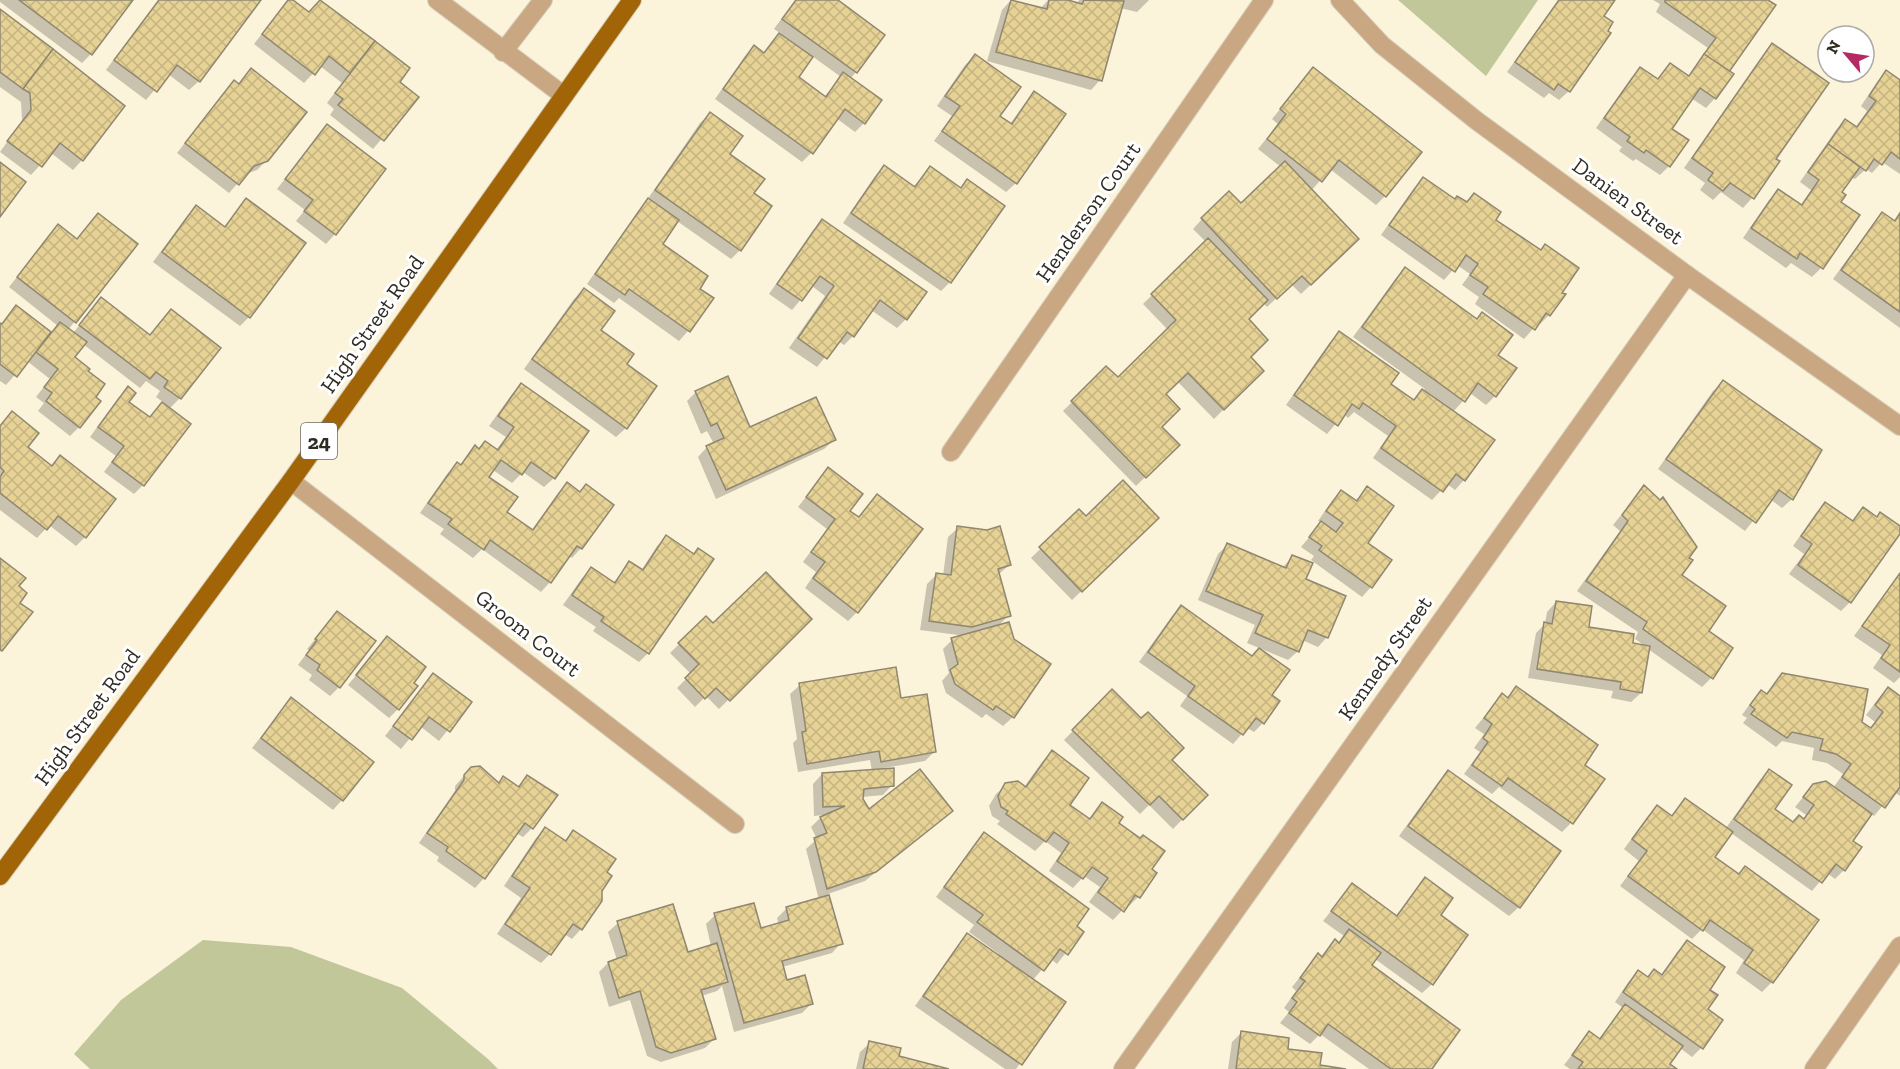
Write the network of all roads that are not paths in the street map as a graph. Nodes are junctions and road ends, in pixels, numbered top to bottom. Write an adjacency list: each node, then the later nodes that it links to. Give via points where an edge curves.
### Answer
1 (436, 0): 6 (street)
2 (543, 0): 6 (street)
3 (632, 0): 7 (main road, High Street Road / 24)
4 (1264, 0): 10 (street, Henderson Court)
5 (1340, 0): 8 (street, Danien Street, via 1382,45 1477,121)
6 (503, 52): 7 (street)
7 (563, 96): 11 (main road, High Street Road / 24)
8 (1687, 275): 9 (street, Danien Street); 15 (street, Kennedy Street)
9 (1900, 426)
10 (951, 452)
11 (291, 481): 12 (street, Groom Court); 13 (main road, High Street Road / 24)
12 (735, 824)
13 (0, 876)
14 (1900, 946): 16 (street)
15 (1123, 1069)
16 (1814, 1069)

